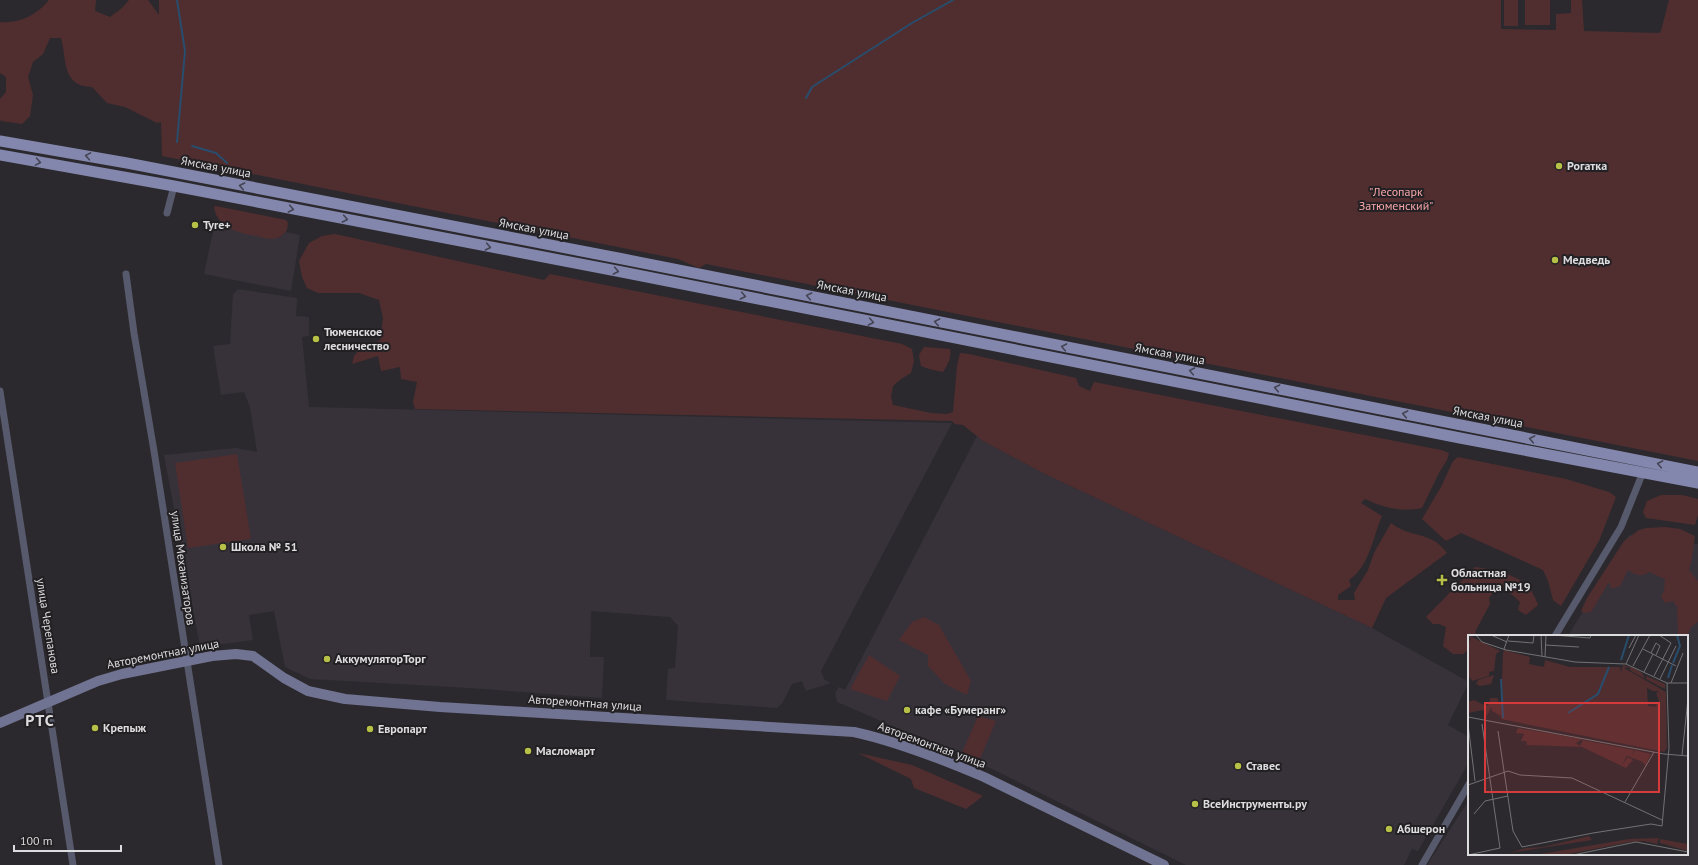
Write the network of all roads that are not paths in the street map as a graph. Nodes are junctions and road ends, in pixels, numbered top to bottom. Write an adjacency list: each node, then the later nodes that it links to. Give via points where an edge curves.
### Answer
1 (0, 141): 6 (main road, Ямская улица, one-way to 1, via 127,162)
2 (0, 155): 3 (main road, one-way to 3)
3 (174, 186): 4 (street); 8 (main road, one-way to 8, via 630,273)
4 (167, 213)
5 (126, 274): 13 (street, улица Механизаторов)
6 (1230, 379): 8 (main road); 10 (main road, Ямская улица, one-way to 6)
7 (0, 391): 14 (street, улица Черепанова)
8 (1228, 392): 9 (main road)
9 (1643, 472): 11 (main road); 12 (street, via 1621,527)
10 (1698, 472)
11 (1698, 483)
12 (1556, 635)
13 (186, 661): 14 (street, Авторемонтная улица, via 98,681); 18 (street, улица Механизаторов); 19 (street, Авторемонтная улица, via 219,655 246,654 260,660 284,678 308,691 330,697 377,702 854,732 901,745 984,777)
14 (48, 702): 15 (street, Авторемонтная улица); 17 (street, улица Черепанова)
15 (0, 723)
16 (1468, 786): 20 (street)
17 (73, 865)
18 (219, 865)
19 (1164, 865)
20 (1422, 865)

